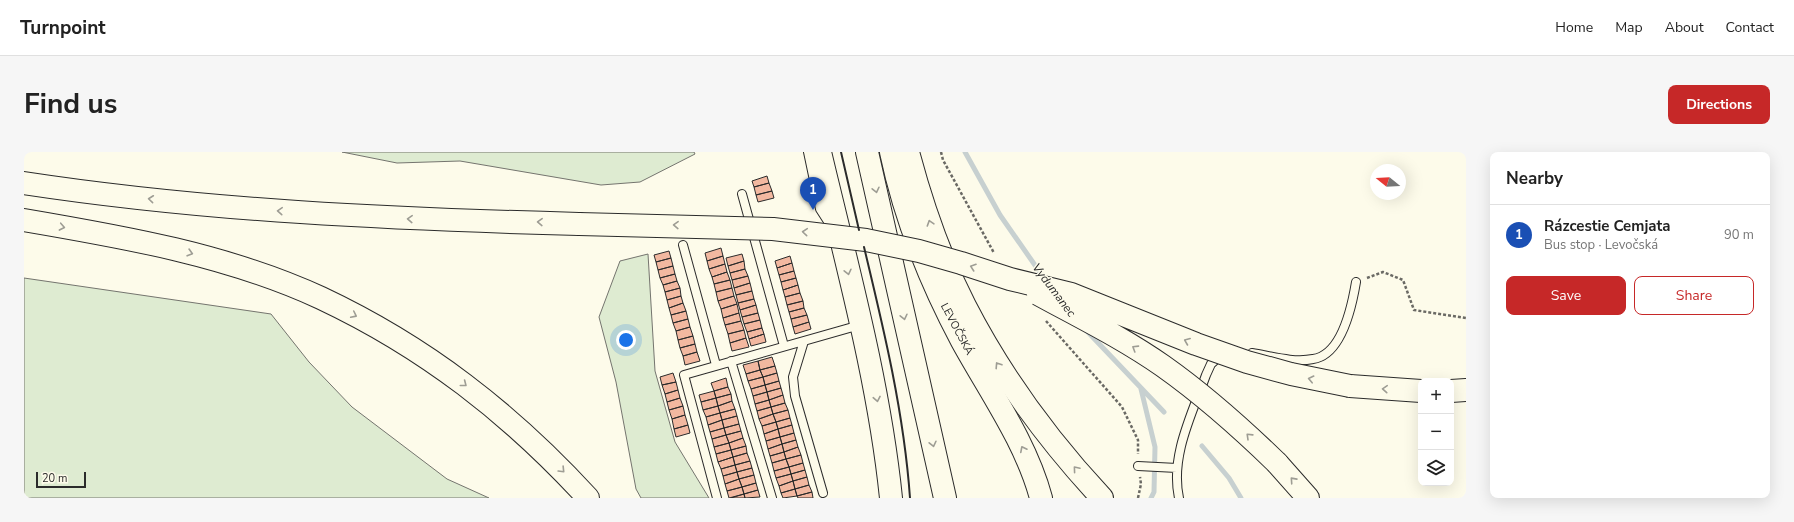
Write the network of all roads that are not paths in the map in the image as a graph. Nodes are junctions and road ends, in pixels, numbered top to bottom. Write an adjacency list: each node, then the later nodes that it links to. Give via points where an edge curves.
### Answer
1 (808, 152): 9 (lane, via 820,209)
2 (820, 152): 9 (main road)
3 (867, 152): 29 (main road, one-way to 29)
4 (891, 152): 23 (main road, LEVOČSKÁ, one-way to 4, via 1020,444 936,289 912,230)
5 (908, 152): 30 (main road, one-way to 5, via 1046,432 992,355 964,305 935,239)
6 (24, 183): 11 (main road, one-way to 6, bridge, via 918,251 823,234 728,227 347,216 147,199)
7 (742, 194): 15 (lane)
8 (24, 220): 25 (main road, one-way to 25, via 177,250 237,266 320,297 369,322 450,372 531,439)
9 (841, 241): 13 (main road, one-way to 13)
10 (682, 246): 17 (lane)
11 (1010, 279): 18 (main road, one-way to 11, bridge, via 1350,386 1247,362 1071,294); 32 (main road, one-way to 11, bridge, via 1237,424 1162,365 1090,321)
12 (1356, 282): 22 (lane, via 1353,301 1341,335 1330,350 1315,359 1302,360 1236,352 1217,357 1206,375)
13 (860, 325): 14 (lane); 28 (main road, one-way to 28, via 882,429)
14 (804, 341): 15 (lane); 24 (lane, via 792,377)
15 (784, 346): 16 (lane)
16 (731, 361): 17 (lane); 27 (lane)
17 (716, 365): 26 (lane, via 684,375)
18 (1418, 390)
19 (1466, 390): 20 (main road)
20 (1454, 391)
21 (1142, 466): 22 (lane)
22 (1176, 468): 31 (lane)
23 (1041, 492)
24 (822, 493)
25 (588, 498)
26 (717, 498)
27 (772, 498)
28 (891, 498)
29 (945, 498)
30 (1102, 498)
31 (1179, 498)
32 (1308, 498)

